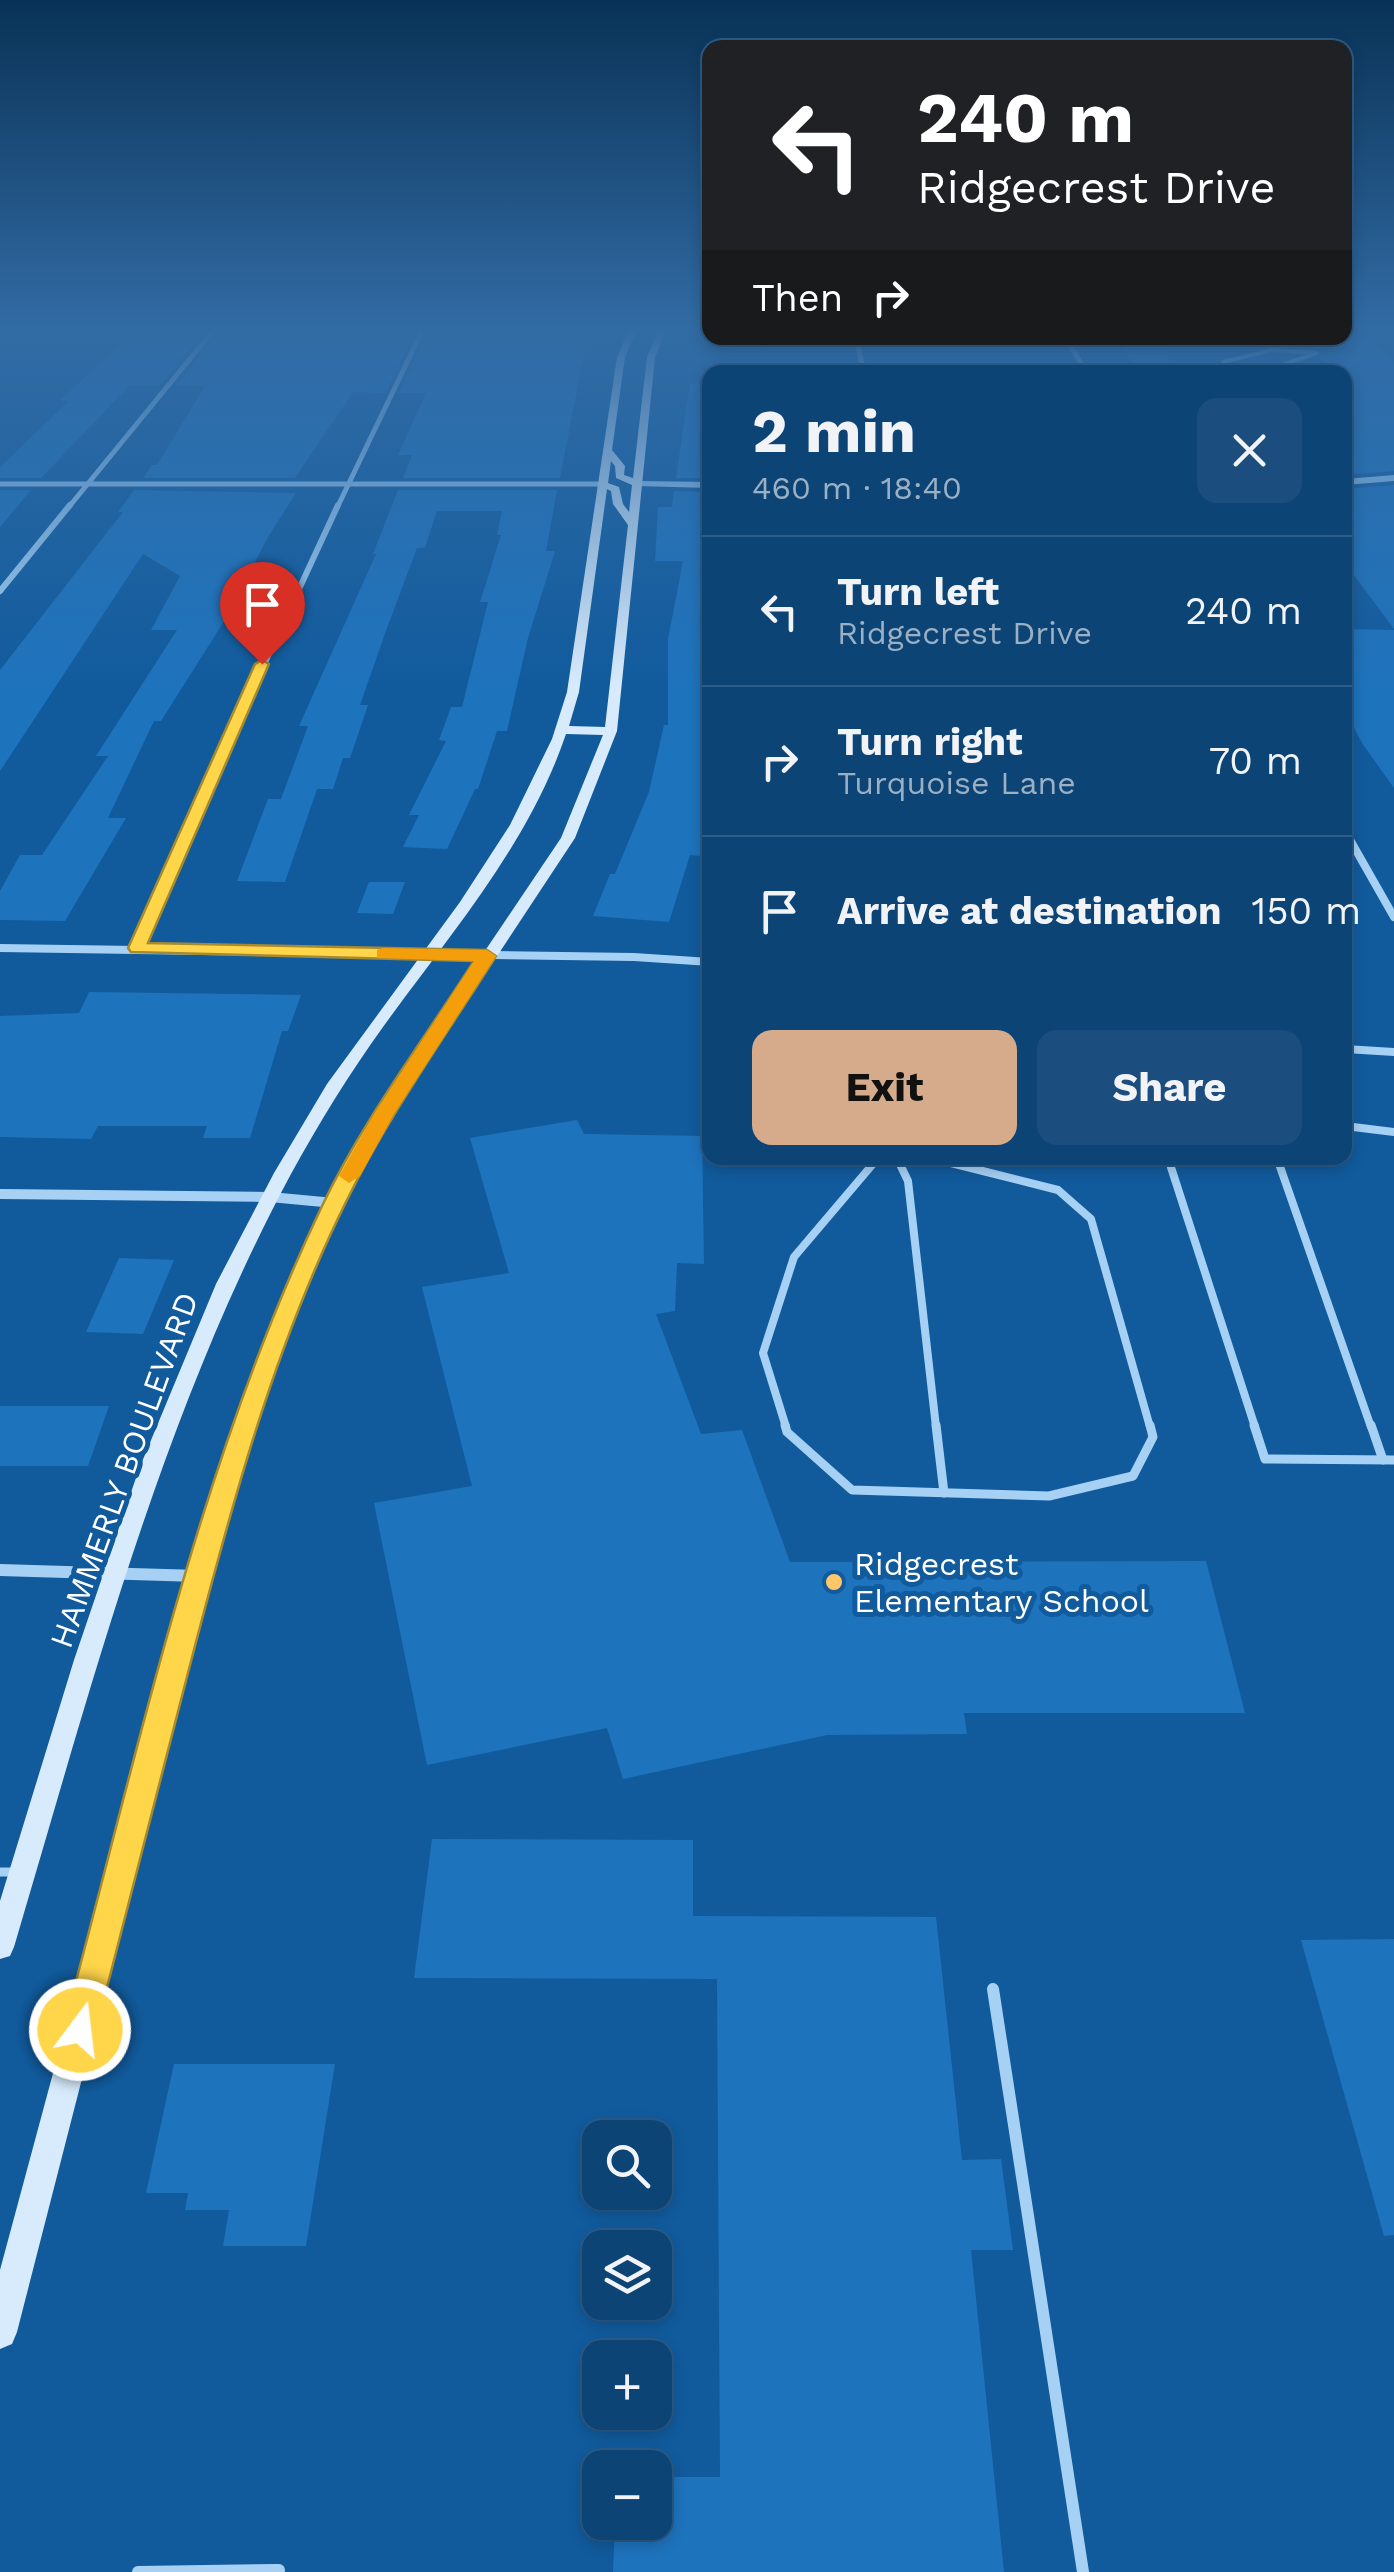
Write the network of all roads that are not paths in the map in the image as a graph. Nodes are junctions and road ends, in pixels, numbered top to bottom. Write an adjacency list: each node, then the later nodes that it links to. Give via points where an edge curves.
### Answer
1 (118, 447): 9 (street)
2 (367, 447): 10 (street)
3 (607, 447): 5 (main road, HAMMERLY BOULEVARD)
4 (643, 447): 12 (main road)
5 (607, 450): 11 (main road, HAMMERLY BOULEVARD); 12 (main road, via 620,466 618,476)
6 (1394, 478): 7 (street)
7 (1352, 481)
8 (0, 484): 9 (street)
9 (88, 484): 10 (street); 15 (street)
10 (350, 484): 11 (street); 23 (street)
11 (601, 484): 14 (main road, via 616,490); 16 (main road, HAMMERLY BOULEVARD)
12 (639, 484): 13 (street); 14 (main road)
13 (702, 484)
14 (634, 526): 17 (main road)
15 (0, 591)
16 (586, 605): 17 (main road); 18 (main road, HAMMERLY BOULEVARD)
17 (624, 605): 19 (main road)
18 (564, 730): 19 (main road); 24 (main road, HAMMERLY BOULEVARD, via 520,825)
19 (611, 731): 25 (main road, via 568,838)
20 (1352, 842): 21 (street)
21 (1394, 917)
22 (0, 948): 23 (street)
23 (137, 948): 24 (street)
24 (430, 955): 25 (street); 37 (main road, HAMMERLY BOULEVARD, via 320,1107)
25 (487, 956): 26 (street); 38 (main road)
26 (702, 962)
27 (1352, 1049): 28 (street)
28 (1394, 1052)
29 (1352, 1127): 30 (lane)
30 (1394, 1132)
31 (872, 1165): 41 (lane, via 794,1257 763,1354 787,1432 852,1490)
32 (900, 1165): 41 (lane, via 908,1181)
33 (959, 1165): 41 (lane, via 1058,1190 1091,1220 1154,1438 1133,1476 1048,1496)
34 (1170, 1165): 39 (lane, via 1265,1459)
35 (1279, 1165): 39 (lane)
36 (0, 1194): 37 (street)
37 (270, 1197): 38 (street); 43 (main road, HAMMERLY BOULEVARD, via 208,1325)
38 (334, 1203): 44 (main road, via 281,1325)
39 (1383, 1460): 40 (lane)
40 (1394, 1460)
41 (944, 1492)
42 (0, 1570): 43 (street)
43 (116, 1574): 44 (street); 45 (main road, HAMMERLY BOULEVARD)
44 (200, 1576): 48 (main road)
45 (12, 1872): 46 (main road, HAMMERLY BOULEVARD)
46 (0, 1948)
47 (993, 1989): 51 (lane)
48 (0, 2332)
49 (278, 2570): 50 (lane)
50 (138, 2572)
51 (1083, 2572)

